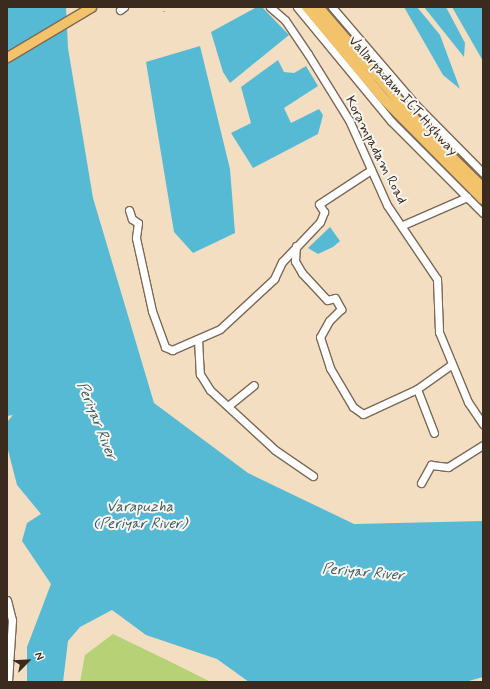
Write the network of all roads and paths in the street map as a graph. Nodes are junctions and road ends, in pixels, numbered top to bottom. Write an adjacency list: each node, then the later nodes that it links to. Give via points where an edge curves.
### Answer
1 (91, 7): 9 (main road)
2 (164, 7): 8 (path)
3 (270, 7): 11 (street, Korampadam Road, via 285,20 308,54 348,120)
4 (297, 7): 14 (street, via 391,121)
5 (307, 7): 10 (highway, Vallarpadam ICT Highway)
6 (318, 7): 10 (highway, Vallarpadam ICT Highway)
7 (332, 7): 12 (street, via 415,104)
8 (164, 12)
9 (7, 57)
10 (386, 95): 13 (highway, Vallarpadam ICT Highway); 15 (highway, Vallarpadam ICT Highway)
11 (372, 170): 18 (street, Korampadam Road, via 388,204); 19 (street, via 319,204 324,212 320,222)
12 (483, 173)
13 (483, 188)
14 (466, 197): 17 (street); 18 (street)
15 (483, 199)
16 (129, 210): 20 (street, via 132,219 138,222 136,238 152,311 165,347 172,350)
17 (483, 212)
18 (402, 225): 21 (street, Korampadam Road, via 437,279 439,332)
19 (296, 246): 20 (street, via 275,272 274,279 220,329); 23 (street, via 295,261 302,272 327,300 335,298 341,309 328,321 320,336 330,368 353,408 364,414)
20 (198, 339): 24 (street, via 200,374)
21 (452, 364): 23 (street); 25 (street, Korampadam Road, via 468,402)
22 (254, 384): 24 (street)
23 (418, 389): 26 (street)
24 (228, 406): 28 (street, via 275,450)
25 (483, 424)
26 (434, 433)
27 (483, 445): 29 (street, via 448,467 431,465)
28 (313, 476)
29 (421, 483)
30 (7, 600): 31 (street)
31 (10, 621): 32 (street)
32 (8, 682)

